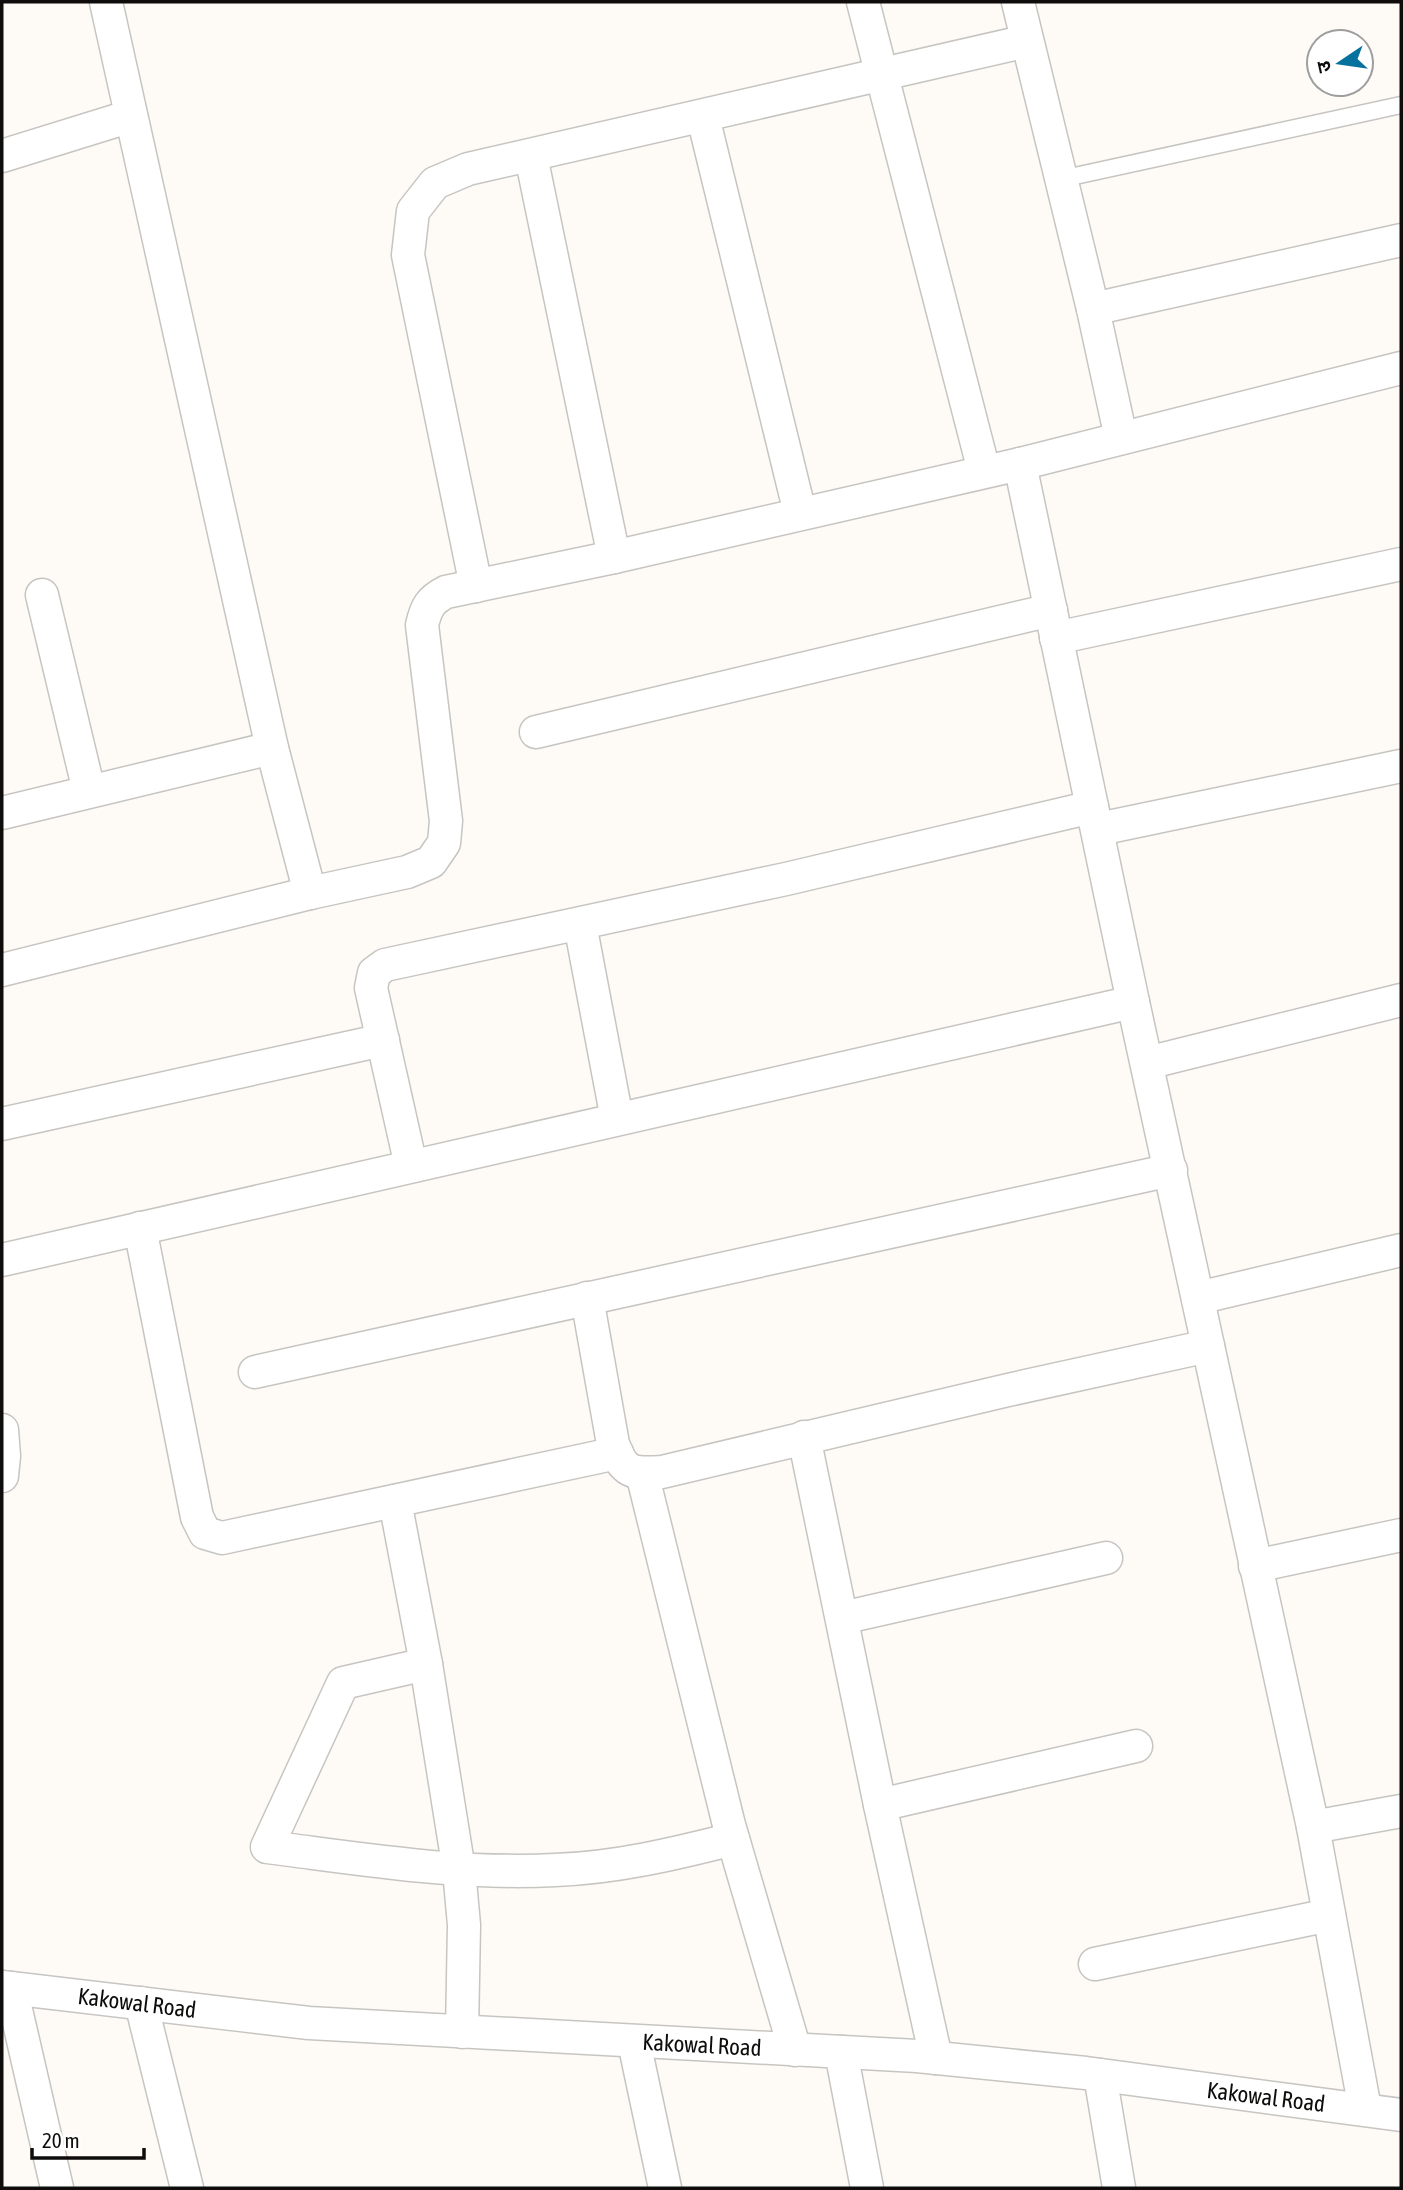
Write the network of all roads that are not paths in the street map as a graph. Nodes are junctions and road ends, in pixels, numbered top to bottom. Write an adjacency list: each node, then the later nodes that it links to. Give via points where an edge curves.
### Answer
1 (106, 2): 7 (street)
2 (863, 2): 5 (street)
3 (1018, 2): 4 (street)
4 (1027, 41): 5 (street); 11 (street)
5 (883, 75): 8 (street); 17 (street)
6 (1401, 106): 11 (lane)
7 (131, 116): 9 (street); 25 (street)
8 (703, 117): 10 (street); 18 (street)
9 (2, 156)
10 (531, 156): 19 (street); 21 (street, via 468,169 435,183 413,211 408,256)
11 (1061, 179): 13 (street)
12 (1401, 240): 13 (street)
13 (1093, 309): 15 (street)
14 (1401, 368): 15 (street)
15 (1121, 438): 16 (street)
16 (1020, 464): 17 (street); 23 (street)
17 (984, 471): 18 (street)
18 (800, 513): 19 (street)
19 (614, 557): 21 (street)
20 (1401, 564): 23 (street)
21 (475, 586): 30 (street, via 433,598 422,625 446,821 444,843 430,862 407,872)
22 (42, 595): 27 (street)
23 (1054, 624): 24 (street); 29 (street)
24 (536, 732)
25 (272, 748): 27 (street); 30 (street)
26 (1401, 766): 29 (street)
27 (89, 791): 28 (street)
28 (2, 813)
29 (1095, 818): 31 (street); 34 (street)
30 (310, 893): 32 (street)
31 (580, 923): 35 (street, via 385,965 374,973 371,988); 37 (street)
32 (2, 970)
33 (1401, 1000): 36 (street)
34 (1133, 1002): 36 (street); 37 (street)
35 (383, 1040): 38 (street); 39 (street)
36 (1147, 1063): 40 (street)
37 (617, 1119): 39 (street)
38 (2, 1124)
39 (411, 1166): 41 (street)
40 (1171, 1170): 44 (street); 45 (street)
41 (140, 1228): 43 (street); 53 (street, via 197,1517 205,1533 222,1538)
42 (1401, 1250): 45 (street)
43 (2, 1260)
44 (587, 1298): 47 (street); 50 (street)
45 (1198, 1298): 46 (street)
46 (1208, 1346): 49 (street); 56 (street)
47 (255, 1372)
48 (2, 1430): 52 (street)
49 (804, 1437): 51 (street); 57 (street)
50 (617, 1453): 51 (street, via 629,1470); 53 (street)
51 (642, 1473): 63 (street)
52 (2, 1476)
53 (395, 1501): 58 (street)
54 (1401, 1535): 56 (street)
55 (1106, 1558): 57 (street)
56 (1255, 1566): 62 (street)
57 (842, 1618): 60 (street)
58 (426, 1664): 64 (street); 64 (street, via 343,1683 267,1847)
59 (1136, 1746): 60 (street)
60 (880, 1805): 73 (street)
61 (1401, 1811): 62 (street)
62 (1313, 1827): 65 (street)
63 (733, 1839): 64 (street, via 662,1857 592,1867); 71 (street)
64 (459, 1870): 69 (street, via 464,1925)
65 (1329, 1914): 66 (street); 75 (street)
66 (1095, 1964)
67 (6, 1987): 68 (street, Kakowal Road); 77 (street)
68 (141, 2003): 69 (street, Kakowal Road, via 309,2023); 78 (street)
69 (462, 2032): 70 (street, Kakowal Road)
70 (634, 2042): 71 (street, Kakowal Road); 79 (street)
71 (794, 2050): 72 (street, Kakowal Road)
72 (841, 2052): 73 (street, Kakowal Road); 80 (street)
73 (936, 2058): 74 (street, Kakowal Road)
74 (1100, 2075): 75 (street, Kakowal Road); 81 (street)
75 (1365, 2109): 76 (street, Kakowal Road)
76 (1401, 2115)
77 (57, 2188)
78 (187, 2188)
79 (665, 2188)
80 (867, 2188)
81 (1119, 2188)

